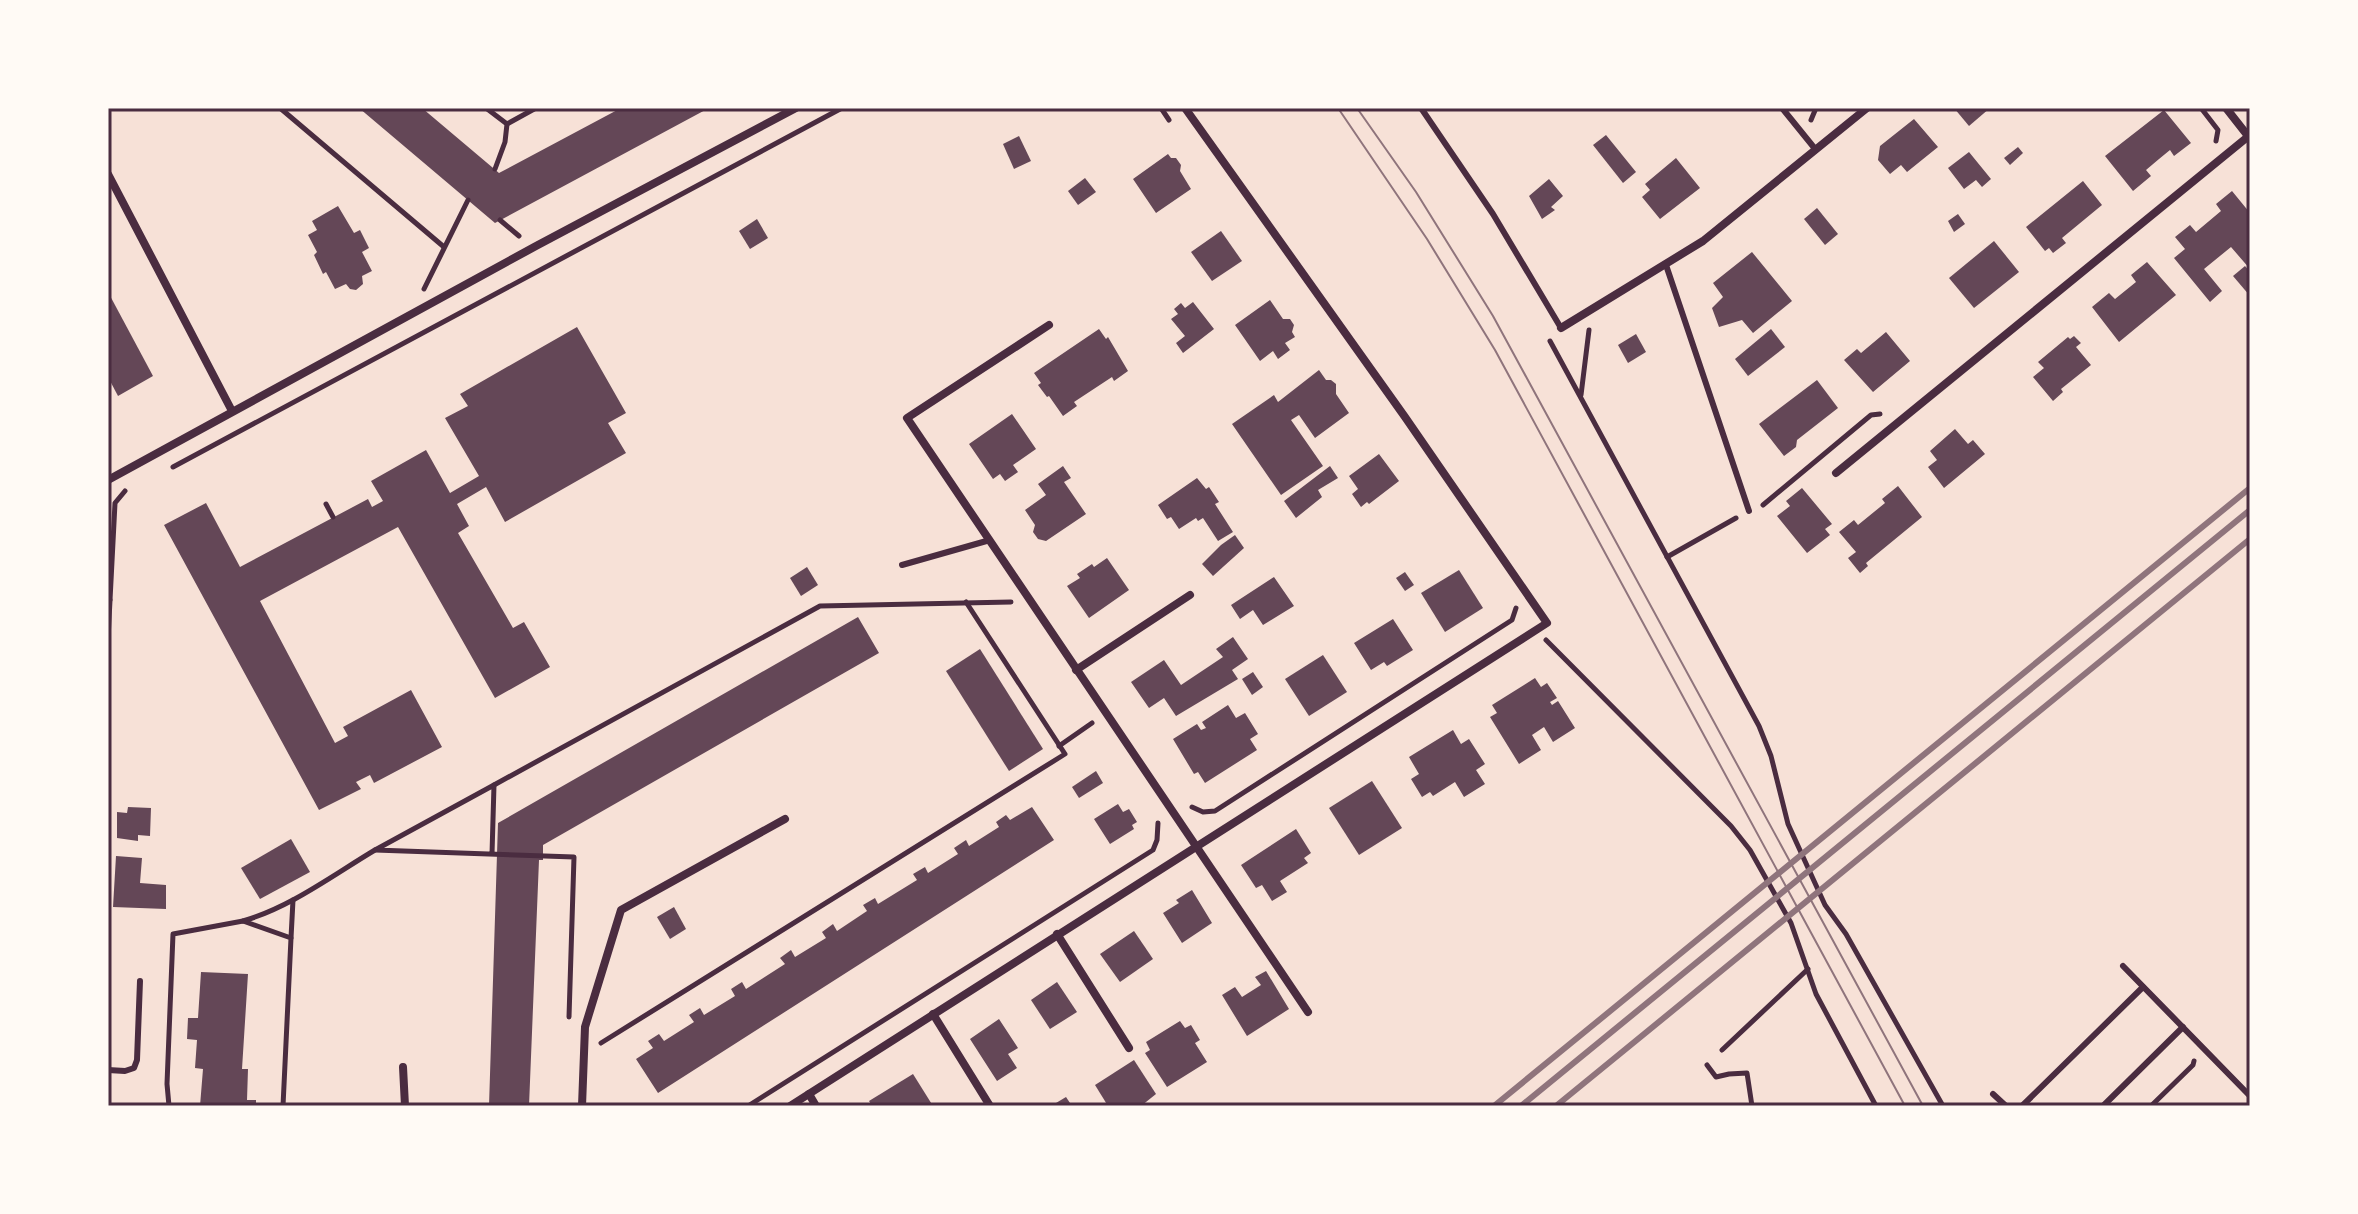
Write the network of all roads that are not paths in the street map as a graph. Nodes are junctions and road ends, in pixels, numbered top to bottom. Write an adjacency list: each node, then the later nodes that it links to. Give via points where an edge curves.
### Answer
1 (796, 108): 13 (street)
2 (1185, 108): 22 (street, via 1547,623)
3 (1421, 108): 12 (lane)
4 (1782, 108): 8 (lane)
5 (1867, 108): 8 (street)
6 (2226, 108): 7 (street)
7 (2249, 136): 14 (street)
8 (1816, 150): 10 (street)
9 (108, 174): 13 (street)
10 (1666, 265): 12 (street); 16 (lane)
11 (1049, 325): 17 (street, via 907,418)
12 (1561, 328)
13 (232, 411): 15 (street)
14 (1836, 473)
15 (108, 480)
16 (1749, 511)
17 (990, 540): 18 (lane); 20 (street)
18 (902, 565)
19 (1190, 595): 20 (street)
20 (1076, 670): 22 (street)
21 (785, 819): 37 (street, via 621,910 585,1027)
22 (1197, 845): 23 (street); 27 (street)
23 (1057, 934): 28 (street); 30 (street)
24 (2123, 966): 26 (lane)
25 (140, 981): 32 (lane, via 137,1060 134,1068)
26 (2143, 987): 29 (lane); 42 (lane)
27 (1308, 1012)
28 (933, 1014): 33 (street); 40 (street)
29 (2183, 1027): 35 (lane); 43 (lane)
30 (1129, 1048)
31 (403, 1067): 36 (street)
32 (108, 1070)
33 (809, 1094): 38 (street); 39 (street)
34 (1993, 1094): 41 (lane)
35 (2250, 1096)
36 (405, 1106)
37 (582, 1106)
38 (790, 1106)
39 (816, 1106)
40 (990, 1106)
41 (2006, 1106)
42 (2022, 1106)
43 (2103, 1106)

